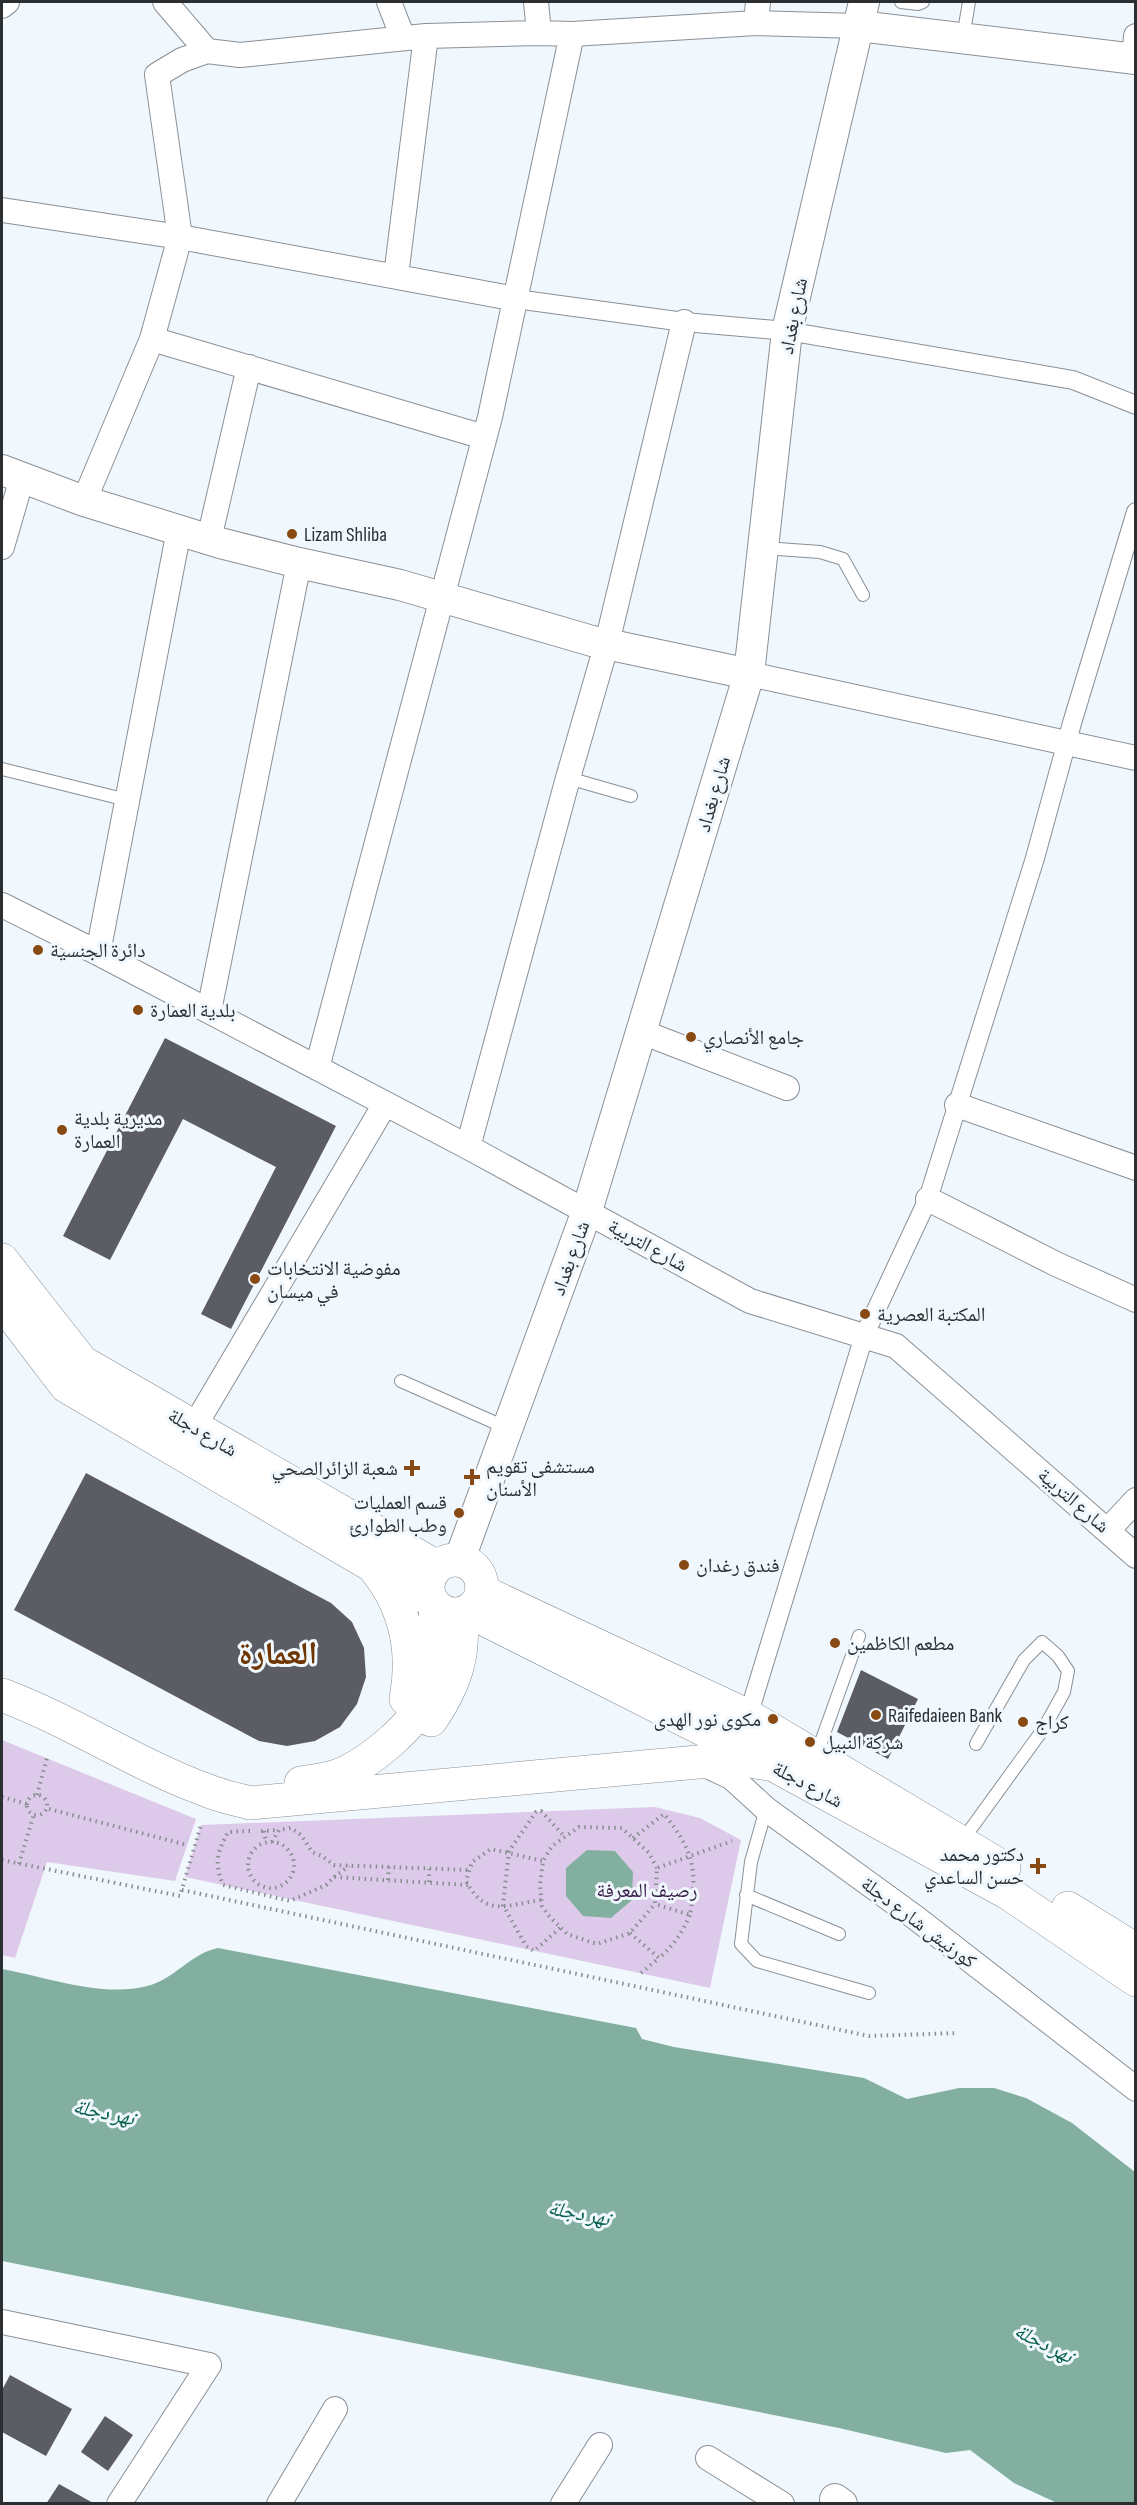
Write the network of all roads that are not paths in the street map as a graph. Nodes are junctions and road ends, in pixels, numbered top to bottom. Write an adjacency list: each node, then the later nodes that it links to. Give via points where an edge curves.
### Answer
1 (6, 2): 8 (street)
2 (165, 2): 15 (street)
3 (389, 2): 13 (street)
4 (536, 2): 11 (street)
5 (901, 2): 6 (lane)
6 (923, 2)
7 (969, 2): 14 (lane)
8 (2, 6)
9 (757, 12): 10 (street); 12 (street)
10 (861, 14): 14 (street); 22 (street, شارع بغداد)
11 (539, 33): 12 (street); 13 (street)
12 (572, 34): 20 (street)
13 (415, 37): 15 (street, via 240,55); 19 (street)
14 (963, 39): 16 (street)
15 (207, 51): 18 (street, via 157,75)
16 (1135, 52)
17 (2, 210): 18 (street)
18 (180, 237): 19 (street); 23 (street)
19 (396, 276): 20 (street)
20 (516, 299): 21 (street); 26 (street)
21 (684, 322): 22 (street); 37 (street)
22 (787, 331): 25 (street, via 1073,380); 33 (street, شارع بغداد)
23 (153, 339): 24 (street); 28 (street)
24 (249, 367): 26 (street); 31 (street)
25 (1136, 405)
26 (484, 437): 36 (street)
27 (12, 474): 28 (street); 32 (street)
28 (84, 501): 30 (street)
29 (1136, 512): 39 (street)
30 (178, 530): 31 (street); 44 (street)
31 (209, 539): 34 (street)
32 (2, 548)
33 (764, 548): 35 (lane, via 820,552 843,559); 38 (street, شارع بغداد)
34 (299, 563): 36 (street); 47 (street)
35 (863, 595)
36 (441, 596): 37 (street); 49 (street)
37 (607, 643): 38 (street); 42 (street)
38 (749, 674): 39 (street); 48 (street, شارع بغداد)
39 (1067, 742): 40 (street); 52 (street, via 1035,858)
40 (1136, 758)
41 (2, 769): 44 (lane)
42 (568, 778): 43 (lane); 53 (street)
43 (631, 796)
44 (127, 800): 46 (street)
45 (2, 905): 46 (street, شارع التربية)
46 (98, 953): 47 (street, شارع التربية)
47 (209, 1011): 49 (street, شارع التربية)
48 (642, 1032): 50 (street); 56 (street, شارع بغداد)
49 (316, 1068): 51 (street, شارع التربية)
50 (787, 1088)
51 (385, 1104): 53 (street, شارع التربية); 62 (street)
52 (957, 1105): 54 (street); 55 (street)
53 (468, 1148): 56 (street, شارع التربية)
54 (1136, 1168)
55 (928, 1198): 58 (street); 60 (street)
56 (587, 1211): 60 (street, شارع التربية, via 750,1301); 63 (street, شارع بغداد)
57 (2, 1260): 62 (main road, شارع دجلة, via 82,1362)
58 (1136, 1300)
59 (2, 1302): 68 (main road, شارع دجلة, via 66,1386)
60 (864, 1336): 65 (street, شارع التربية, via 896,1346); 73 (street)
61 (401, 1381): 63 (lane)
62 (194, 1427): 67 (main road, شارع دجلة)
63 (507, 1428): 67 (street, شارع بغداد)
64 (1136, 1500): 65 (street)
65 (1108, 1530): 66 (street, شارع التربية)
66 (1136, 1556)
67 (448, 1564): 69 (main road, via 429,1582); 69 (main road, شارع دجلة, via 466,1563 478,1574)
68 (375, 1568): 69 (main road, شارع دجلة); 74 (main road, via 402,1614 409,1647 406,1697)
69 (455, 1604): 73 (main road, شارع دجلة); 74 (main road, via 428,1694 419,1711); 78 (main road, شارع دجلة); 79 (main road, via 462,1647 460,1663 432,1718 413,1740 368,1778)
70 (859, 1636): 76 (lane)
71 (2, 1680): 79 (main road, via 52,1701 117,1737 219,1778 256,1789)
72 (2, 1695): 79 (main road, via 206,1790 250,1803)
73 (748, 1716): 76 (main road, شارع دجلة)
74 (390, 1741): 79 (main road)
75 (976, 1744): 81 (lane, via 1024,1660 1042,1642 1068,1671 1064,1692 1044,1728)
76 (816, 1756): 81 (main road, شارع دجلة)
77 (698, 1762): 78 (main road, via 749,1761); 79 (main road); 80 (street, كورنيش شارع دجلة, via 730,1777)
78 (774, 1765): 84 (main road, شارع دجلة, via 1008,1893)
79 (327, 1788)
80 (766, 1809): 82 (lane); 86 (street, كورنيش شارع دجلة, via 916,1918)
81 (962, 1841): 84 (main road, شارع دجلة)
82 (746, 1895): 83 (lane); 85 (lane, via 741,1944 757,1960)
83 (839, 1934)
84 (1135, 1956)
85 (869, 1993)
86 (1136, 2089)
87 (2, 2322): 91 (street, via 209,2365)
88 (335, 2409): 92 (street)
89 (600, 2445): 93 (street)
90 (708, 2458): 94 (street)
91 (119, 2504)
92 (279, 2504)
93 (563, 2504)
94 (782, 2504)

